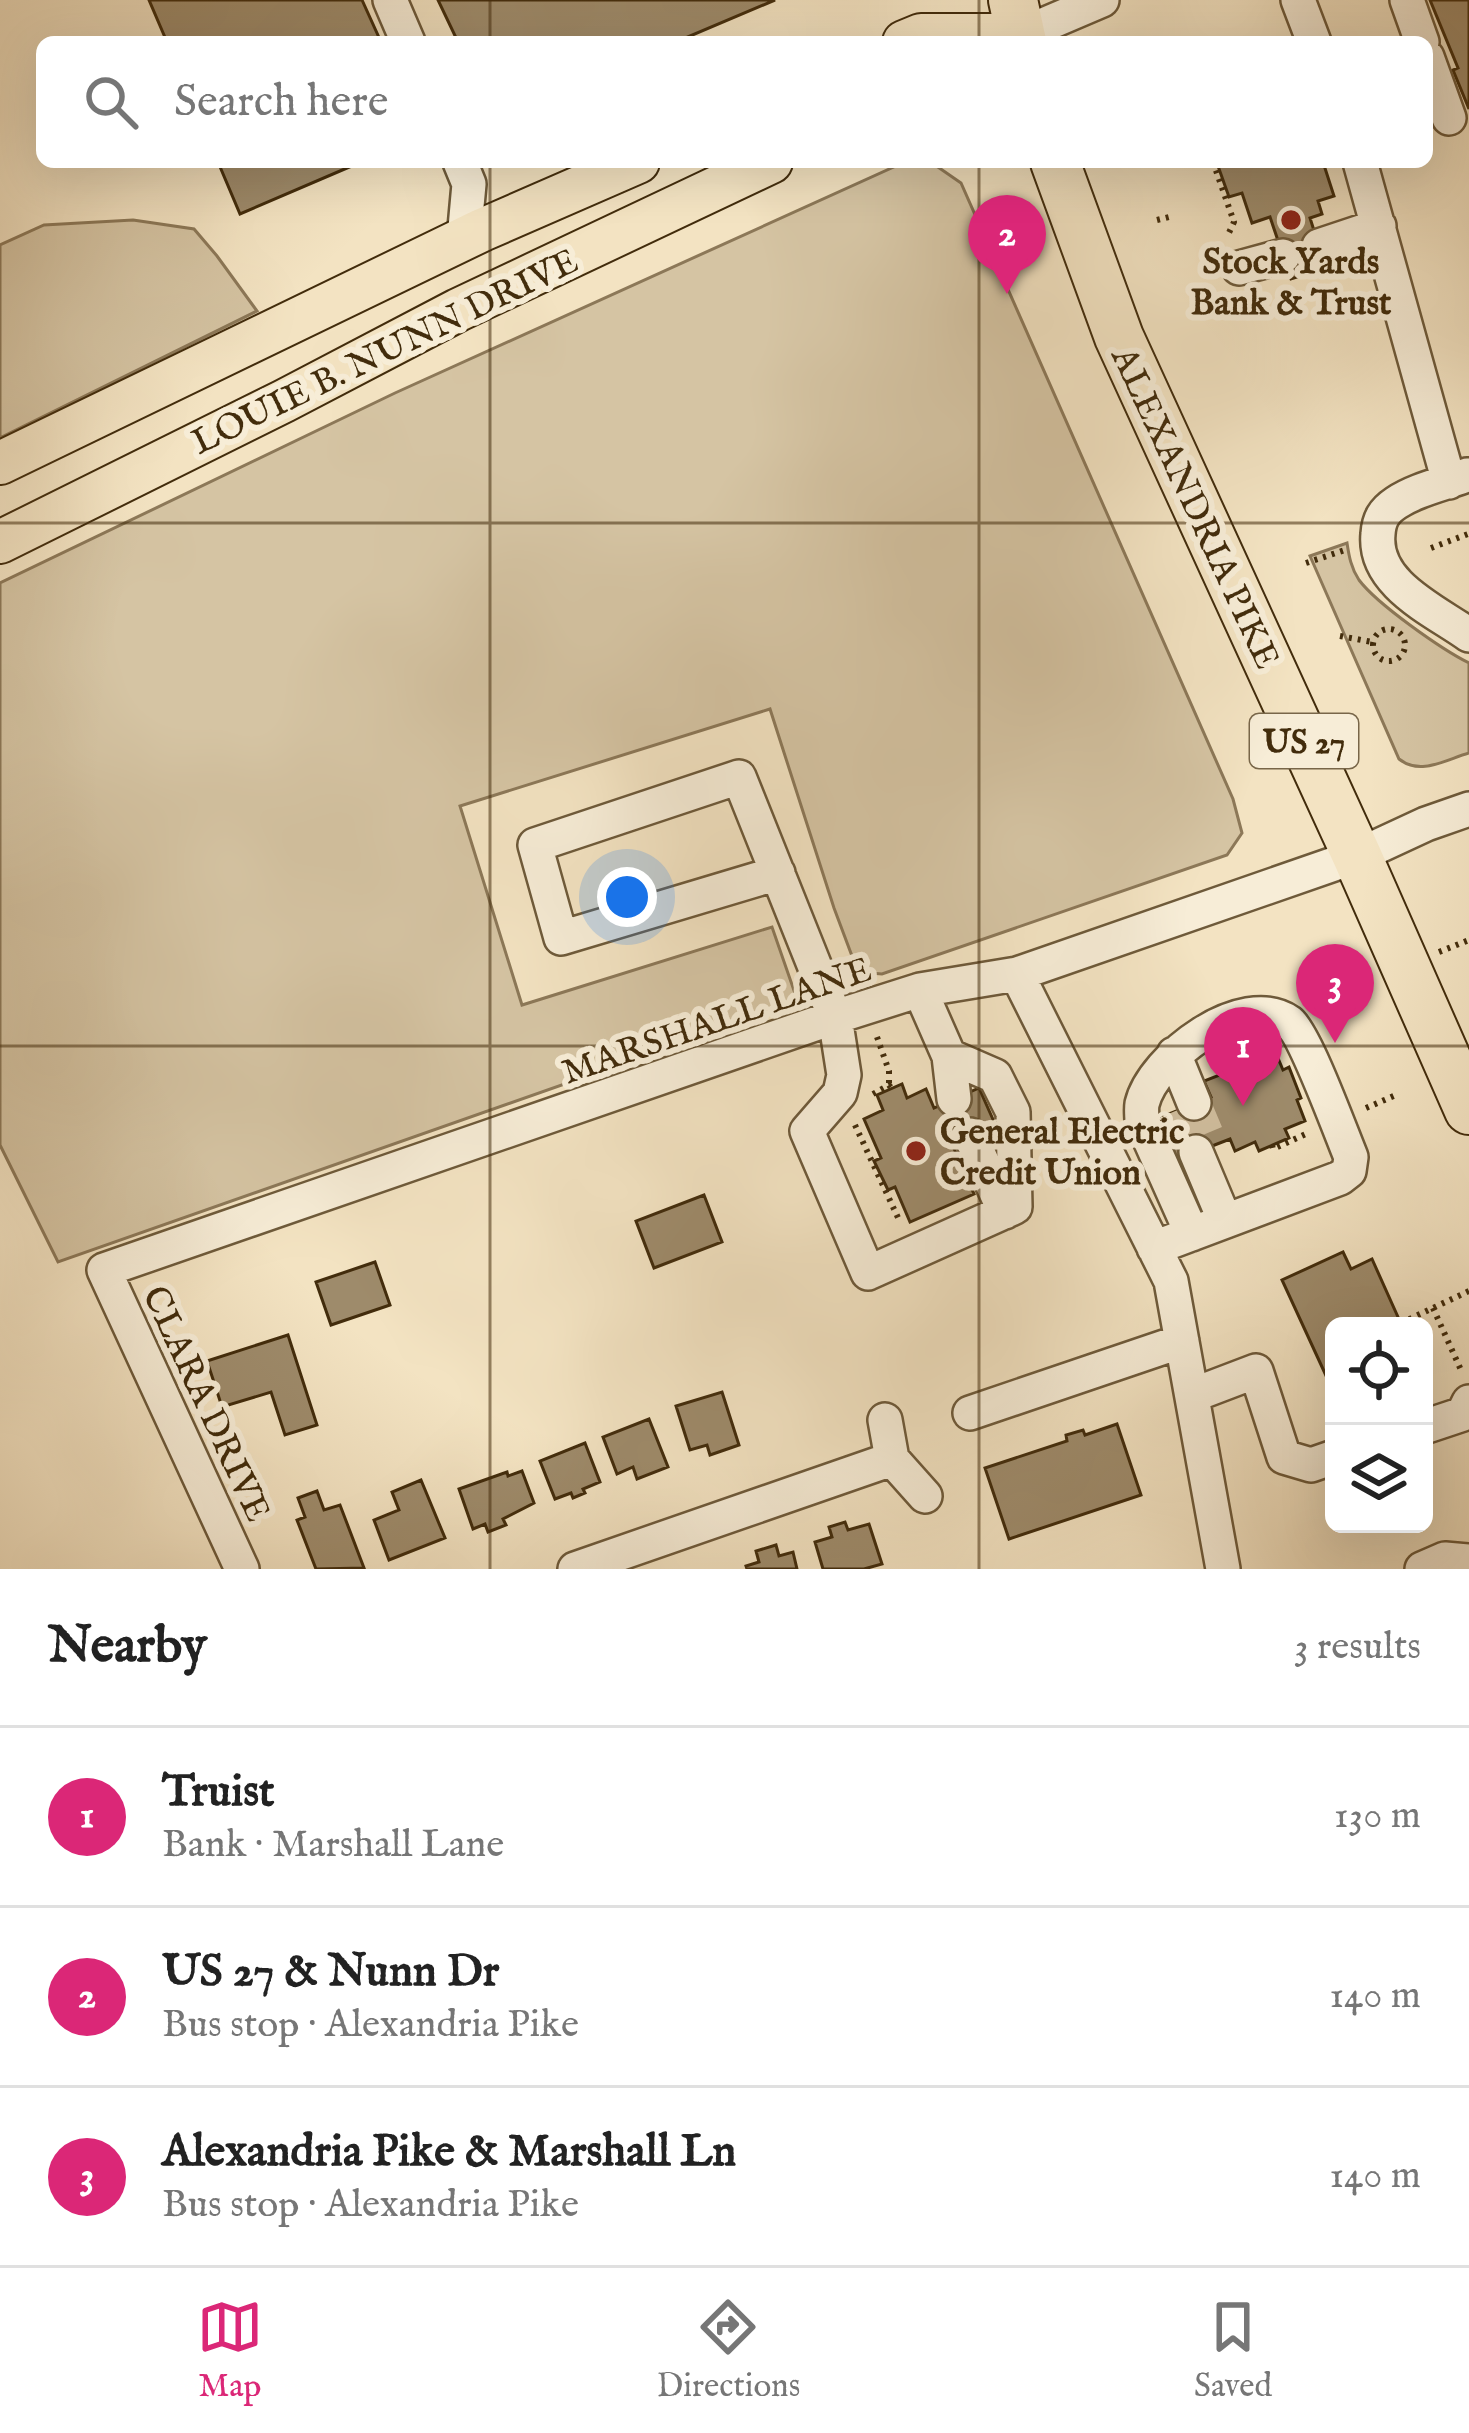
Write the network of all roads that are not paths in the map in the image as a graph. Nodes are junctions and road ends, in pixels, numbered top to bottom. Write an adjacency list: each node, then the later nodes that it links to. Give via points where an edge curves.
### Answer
1 (390, 0): 6 (street)
2 (1102, 0): 5 (street)
3 (1298, 0): 8 (street)
4 (1407, 0): 9 (street)
5 (1016, 30): 7 (main road)
6 (405, 36)
7 (917, 36)
8 (1312, 36)
9 (1420, 36)
10 (1433, 73): 11 (street)
11 (1449, 118)
12 (624, 168): 17 (main road, LOUIE B. NUNN DRIVE)
13 (758, 168): 25 (main road, LOUIE B. NUNN DRIVE)
14 (1057, 168): 28 (highway, ALEXANDRIA PIKE / US 27, via 1119,337)
15 (1362, 168): 18 (street)
16 (464, 173): 17 (street); 19 (street)
17 (519, 214): 19 (main road, LOUIE B. NUNN DRIVE)
18 (1379, 226): 20 (street); 24 (street)
19 (464, 239): 23 (main road, LOUIE B. NUNN DRIVE)
20 (1319, 246)
21 (1232, 254): 22 (street)
22 (1283, 256)
23 (0, 463)
24 (1459, 478): 26 (street, via 1394,504 1377,541 1389,577)
25 (0, 542)
26 (1469, 635)
27 (1469, 808): 28 (street, MARSHALL LANE)
28 (1357, 856): 30 (street, MARSHALL LANE); 37 (highway, ALEXANDRIA PIKE / US 27)
29 (778, 872): 29 (street, via 739,777 535,845 560,938); 32 (street)
30 (1017, 974): 31 (street, MARSHALL LANE); 42 (street)
31 (920, 990): 32 (street, MARSHALL LANE); 33 (street)
32 (835, 1017): 40 (street, via 840,1093 807,1131 868,1273); 43 (street, MARSHALL LANE)
33 (950, 1056): 35 (street); 40 (street, via 995,1076 1012,1112 1015,1208)
34 (1163, 1068): 36 (street); 41 (street, via 1142,1104 1142,1122); 41 (street, via 1243,1014 1288,1022 1352,1157 1340,1178)
35 (954, 1099)
36 (1180, 1109)
37 (1469, 1110)
38 (970, 1135): 40 (street)
39 (1197, 1152): 41 (street)
40 (1005, 1212)
41 (1217, 1224): 42 (street)
42 (1154, 1249): 44 (street, via 1171,1281)
43 (104, 1270): 54 (street, CLARA DRIVE)
44 (1182, 1341): 45 (street); 47 (street)
45 (1192, 1395): 51 (street, via 1256,1371 1284,1457); 56 (street)
46 (1468, 1402): 49 (street, via 1463,1414)
47 (970, 1413)
48 (885, 1420): 50 (street)
49 (1430, 1425)
50 (892, 1460): 52 (street); 55 (street)
51 (1325, 1460)
52 (925, 1496)
53 (1469, 1561): 57 (street)
54 (242, 1569)
55 (575, 1569)
56 (1223, 1569)
57 (1422, 1569)

